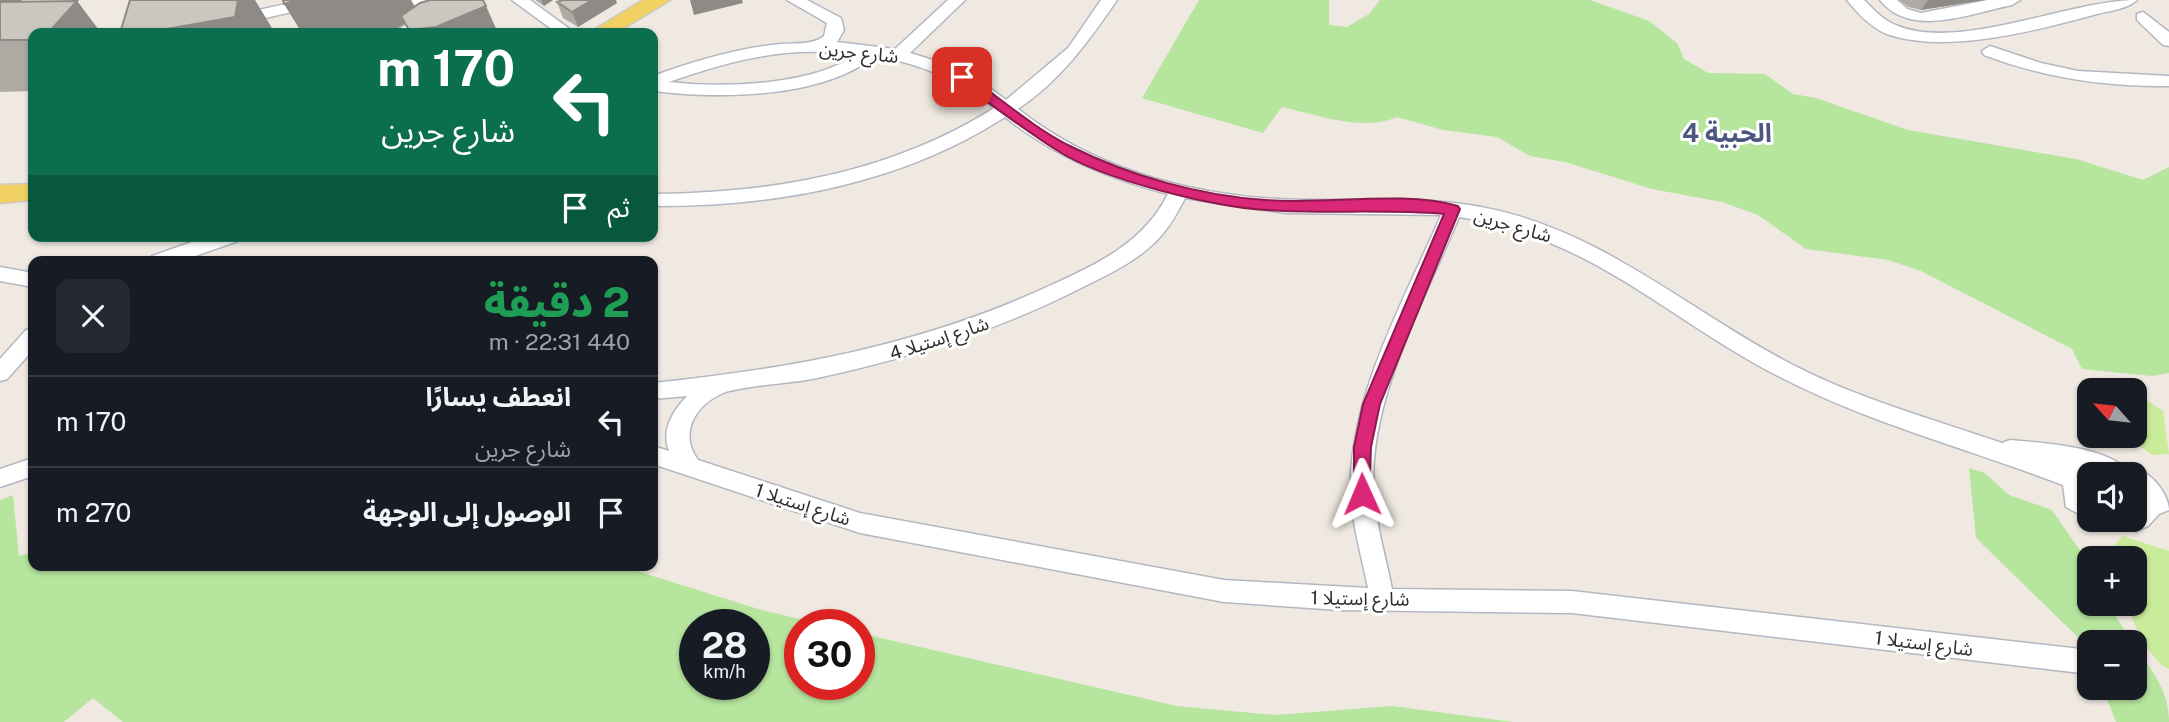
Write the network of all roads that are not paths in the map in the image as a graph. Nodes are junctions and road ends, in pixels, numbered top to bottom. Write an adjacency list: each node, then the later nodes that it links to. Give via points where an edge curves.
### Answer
1 (326, 0): 13 (street)
2 (419, 0): 18 (street, via 432,19)
3 (520, 0): 19 (street)
4 (831, 0): 24 (street, via 841,14)
5 (957, 0): 27 (street)
6 (1109, 0): 34 (street, via 1068,60)
7 (1855, 0): 21 (street, via 1877,22 1906,35)
8 (1888, 0): 14 (street, via 1901,12 1920,18)
9 (2012, 0): 14 (street)
10 (2129, 0): 21 (street)
11 (656, 1): 20 (main road)
12 (801, 1): 23 (street, via 835,21 836,32)
13 (298, 7): 16 (street); 17 (street)
14 (1972, 8): 21 (street)
15 (2143, 17): 22 (street)
16 (226, 21)
17 (302, 26)
18 (410, 28)
19 (555, 28)
20 (609, 28)
21 (1996, 30)
22 (2169, 41)
23 (819, 47): 24 (street, شارع جرين); 28 (street, شارع جرين, via 746,55)
24 (845, 47): 25 (street, شارع جرين); 29 (street)
25 (872, 50): 27 (street, شارع جرين); 29 (street)
26 (1990, 51): 30 (street, via 2085,80)
27 (898, 55): 34 (street, شارع جرين, via 962,77)
28 (683, 71): 31 (street, شارع جرين); 33 (street)
29 (836, 72): 33 (street, via 747,88)
30 (2169, 81)
31 (658, 82)
32 (658, 85): 33 (street)
33 (696, 91)
34 (1006, 108): 35 (street, شارع جرين, via 1080,157); 38 (street, via 940,145 839,179 756,195)
35 (1179, 190): 39 (street, شارع جرين, via 1266,205 1391,204); 48 (street, شارع إستيلا 4, via 1162,226 1139,248 1005,316 863,360)
36 (28, 192): 37 (main road)
37 (0, 194)
38 (658, 200)
39 (1453, 209): 50 (street, شارع جرين, via 1506,220 1588,250 1740,346 1810,383 1916,426); 61 (street, via 1366,425 1362,494)
40 (214, 242): 41 (street)
41 (173, 256)
42 (2, 275): 43 (street); 44 (street)
43 (28, 280)
44 (28, 288)
45 (28, 342): 47 (street)
46 (28, 352): 47 (street)
47 (0, 373)
48 (719, 385): 49 (street, شارع إستيلا 4); 57 (street, via 695,401 679,422 676,445)
49 (658, 391)
50 (1987, 447): 51 (street, شارع جرين); 60 (street, شارع جرين)
51 (2015, 450): 52 (street, شارع جرين); 55 (street, via 2073,442)
52 (2074, 456): 54 (street, شارع جرين); 56 (street)
53 (658, 457): 57 (street, شارع إستيلا 1)
54 (2089, 462)
55 (2117, 462)
56 (2077, 466)
57 (691, 468): 61 (street, شارع إستيلا 1, via 860,523 1159,581 1276,596)
58 (28, 469): 59 (street)
59 (0, 478)
60 (2077, 480)
61 (1382, 598): 62 (street, شارع إستيلا 1, via 1595,604)
62 (2077, 661)

